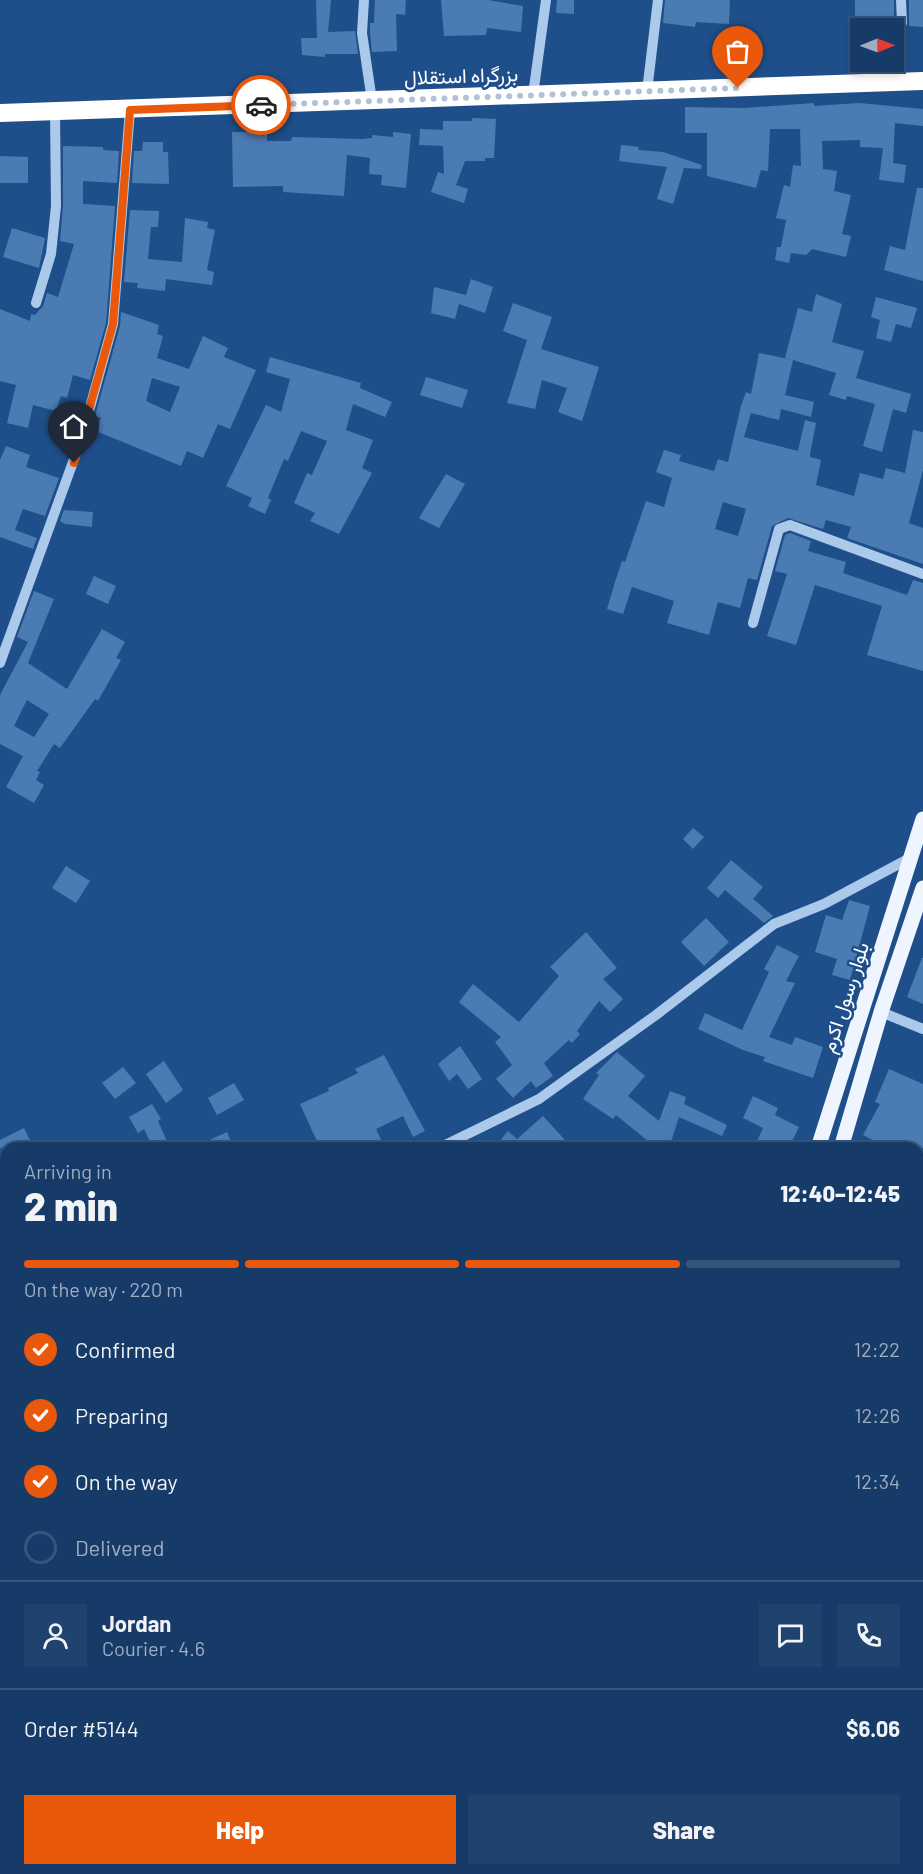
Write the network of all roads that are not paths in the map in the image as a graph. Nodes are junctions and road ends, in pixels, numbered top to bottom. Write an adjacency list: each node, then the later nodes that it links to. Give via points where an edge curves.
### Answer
1 (364, 0): 9 (street, via 362,33)
2 (546, 0): 8 (street)
3 (658, 0): 7 (street)
4 (901, 0): 6 (street, via 902,23 895,38)
5 (923, 81): 6 (highway, بزرگراه استقلال)
6 (896, 82): 7 (highway, بزرگراه استقلال)
7 (647, 91): 8 (highway, بزرگراه استقلال)
8 (533, 95): 9 (highway, بزرگراه استقلال)
9 (372, 101): 10 (highway, بزرگراه استقلال)
10 (130, 110): 11 (highway, بزرگراه استقلال); 16 (street, via 113,324 81,440)
11 (56, 112): 12 (highway, بزرگراه استقلال); 13 (street, via 51,254)
12 (0, 113)
13 (36, 303)
14 (923, 574): 15 (street, via 790,525 779,529)
15 (753, 623)
16 (0, 663)
17 (923, 819): 18 (main road, بلوار رسول اکرم)
18 (917, 860): 22 (street, via 774,924 539,1099); 23 (main road, بلوار رسول اکرم)
19 (923, 888): 20 (main road, بلوار رسول اکرم)
20 (881, 1012): 21 (street); 24 (main road, بلوار رسول اکرم)
21 (923, 1029)
22 (451, 1142)
23 (821, 1142)
24 (843, 1142)

